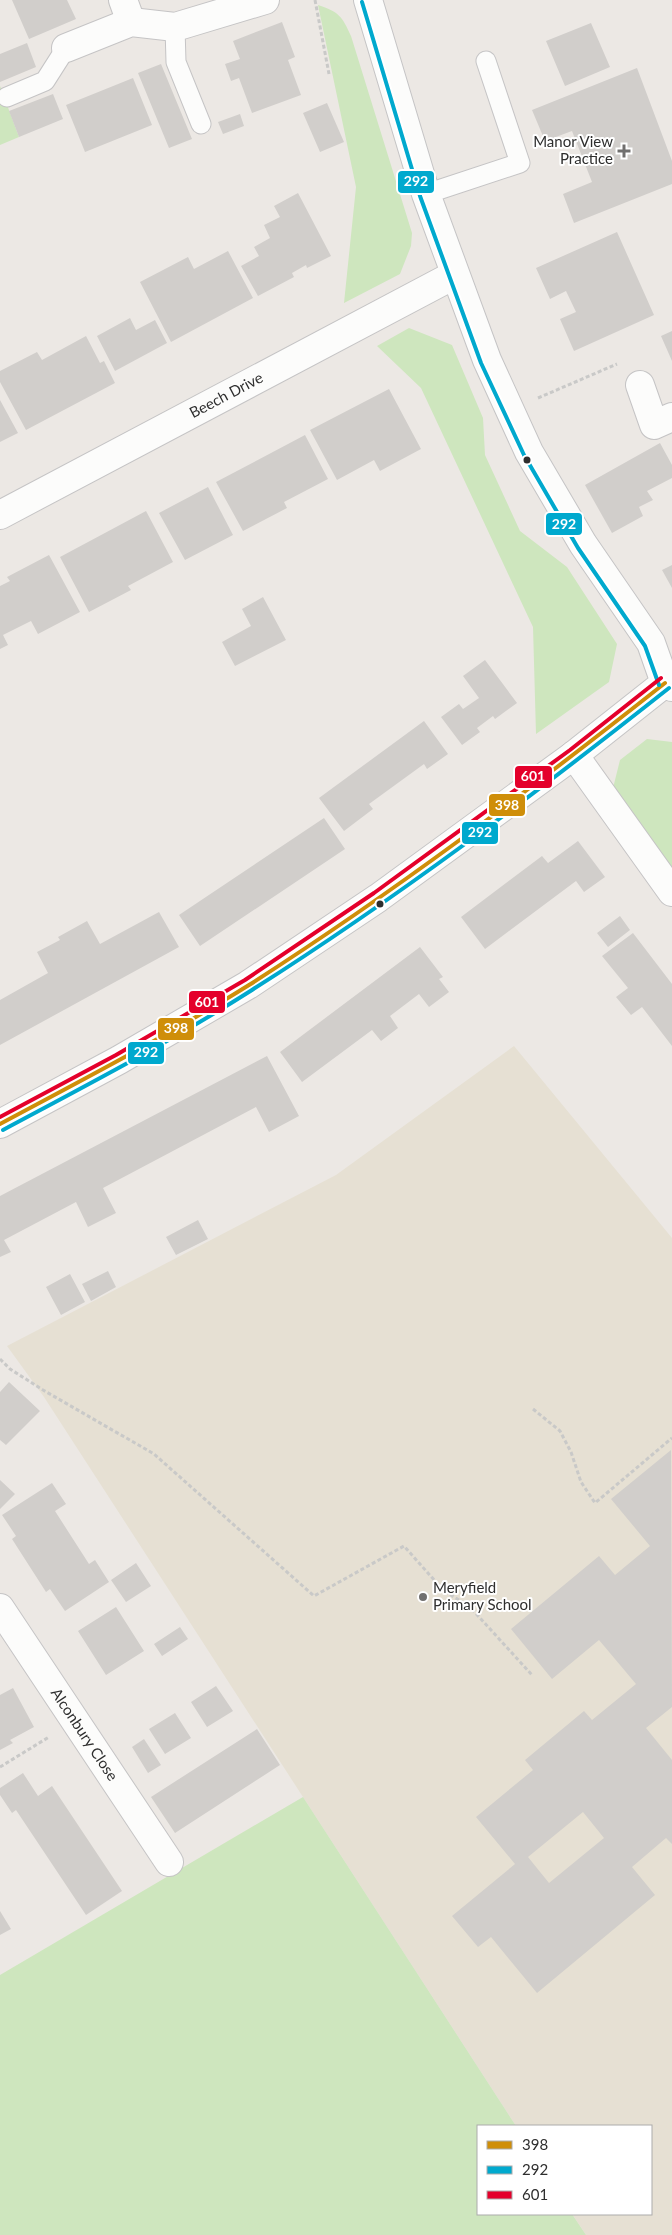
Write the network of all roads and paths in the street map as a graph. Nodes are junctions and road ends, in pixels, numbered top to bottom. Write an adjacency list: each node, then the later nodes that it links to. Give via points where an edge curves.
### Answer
1 (265, 0): 5 (street)
2 (315, 0): 8 (path)
3 (368, 0): 11 (street)
4 (127, 11): 5 (street); 6 (street)
5 (176, 27): 10 (lane, via 176,62)
6 (66, 48): 9 (lane, via 45,81)
7 (486, 61): 11 (lane, via 520,163)
8 (329, 74)
9 (7, 97)
10 (201, 124)
11 (426, 194): 12 (street)
12 (454, 275): 14 (street); 16 (street, Beech Drive)
13 (640, 385): 14 (path, via 631,358); 15 (street, via 654,425)
14 (510, 410): 17 (street, via 529,452 583,544 651,643)
15 (672, 418)
16 (0, 515)
17 (668, 685): 18 (street)
18 (574, 755): 19 (street); 20 (street, via 378,898 248,985)
19 (672, 892)
20 (0, 1124)
21 (0, 1359): 25 (path, via 43,1390 154,1454 314,1596 404,1546 443,1590 470,1607)
22 (533, 1410): 23 (path, via 560,1431 581,1482 595,1503)
23 (672, 1438)
24 (0, 1608): 26 (street, Alconbury Close)
25 (532, 1675)
26 (75, 1721): 27 (path); 28 (street, Alconbury Close)
27 (0, 1767)
28 (169, 1862)

